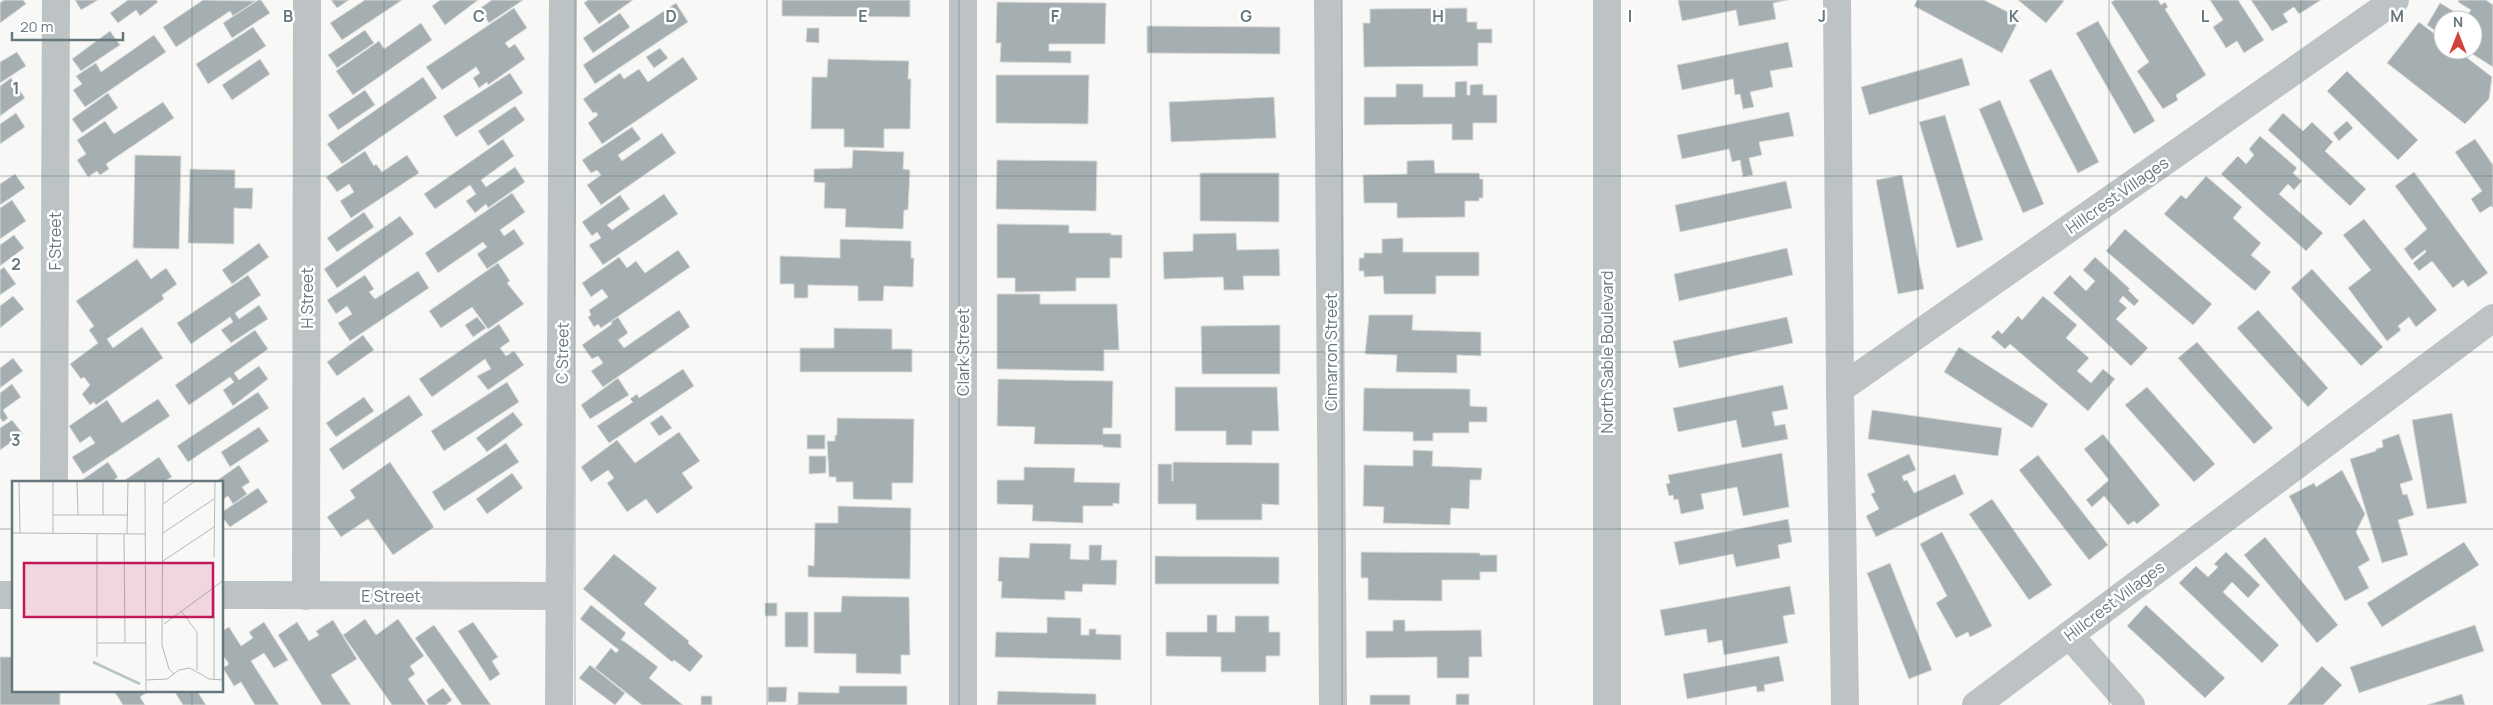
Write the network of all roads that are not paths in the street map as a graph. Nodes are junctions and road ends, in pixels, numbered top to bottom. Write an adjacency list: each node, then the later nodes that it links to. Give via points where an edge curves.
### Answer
1 (56, 0): 11 (street, F Street)
2 (307, 0): 13 (street, H Street)
3 (563, 0): 14 (street, C Street)
4 (963, 0): 17 (street, Clark Street)
5 (1328, 0): 18 (street, Cimarron Street)
6 (1607, 0): 19 (street, North Sable Boulevard)
7 (1838, 0): 10 (street)
8 (2395, 0): 10 (street, Hillcrest Villages)
9 (2493, 318): 15 (street, Hillcrest Villages)
10 (1840, 389): 20 (street)
11 (54, 481)
12 (224, 596): 13 (street, E Street)
13 (306, 596): 14 (street, E Street)
14 (559, 596): 16 (street, C Street)
15 (2069, 635): 21 (street, Hillcrest Villages); 22 (street)
16 (559, 705)
17 (963, 705)
18 (1333, 705)
19 (1607, 705)
20 (1845, 705)
21 (1976, 705)
22 (2131, 705)

